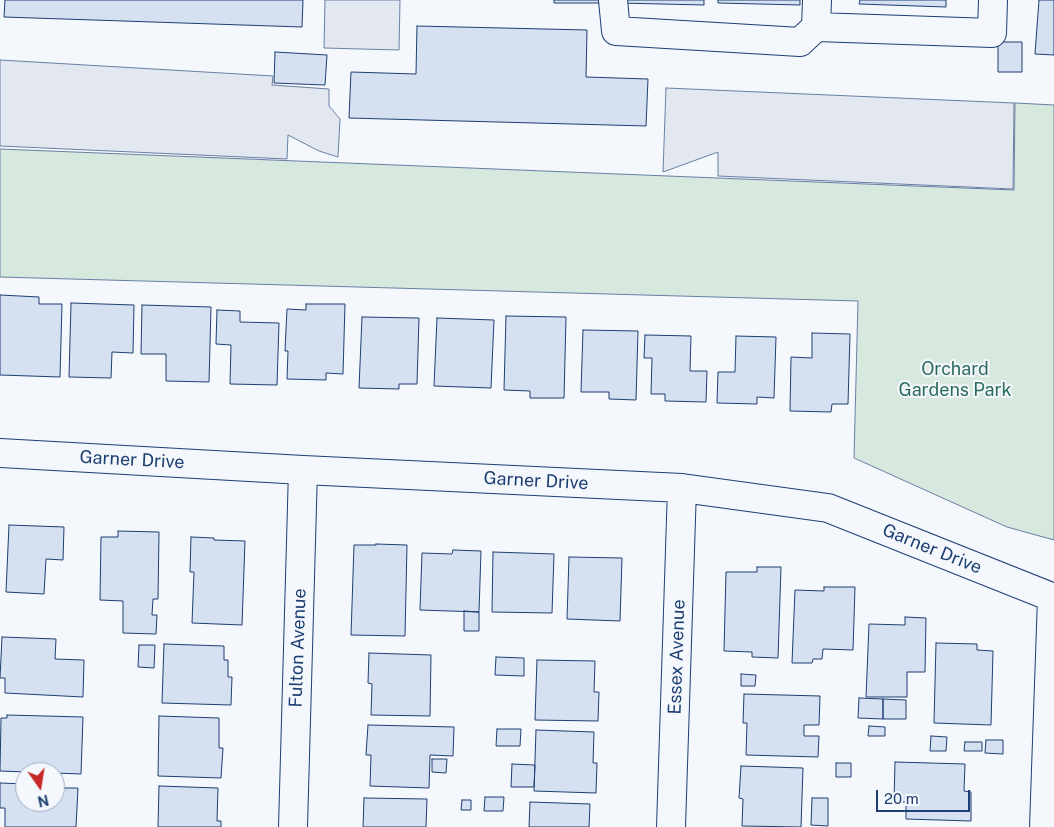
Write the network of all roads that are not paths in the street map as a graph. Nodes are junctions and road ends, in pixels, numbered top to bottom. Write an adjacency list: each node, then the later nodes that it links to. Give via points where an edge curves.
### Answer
1 (614, 0): 4 (street, via 616,31 800,42)
2 (817, 0): 4 (street)
3 (993, 0): 4 (street, via 992,32)
4 (816, 27)
5 (0, 453): 6 (street, Garner Drive)
6 (303, 470): 7 (street, Garner Drive); 9 (street, Fulton Avenue)
7 (682, 488): 8 (street, Garner Drive, via 828,508); 10 (street, Essex Avenue)
8 (1053, 598): 11 (street)
9 (293, 827)
10 (671, 827)
11 (1044, 827)

